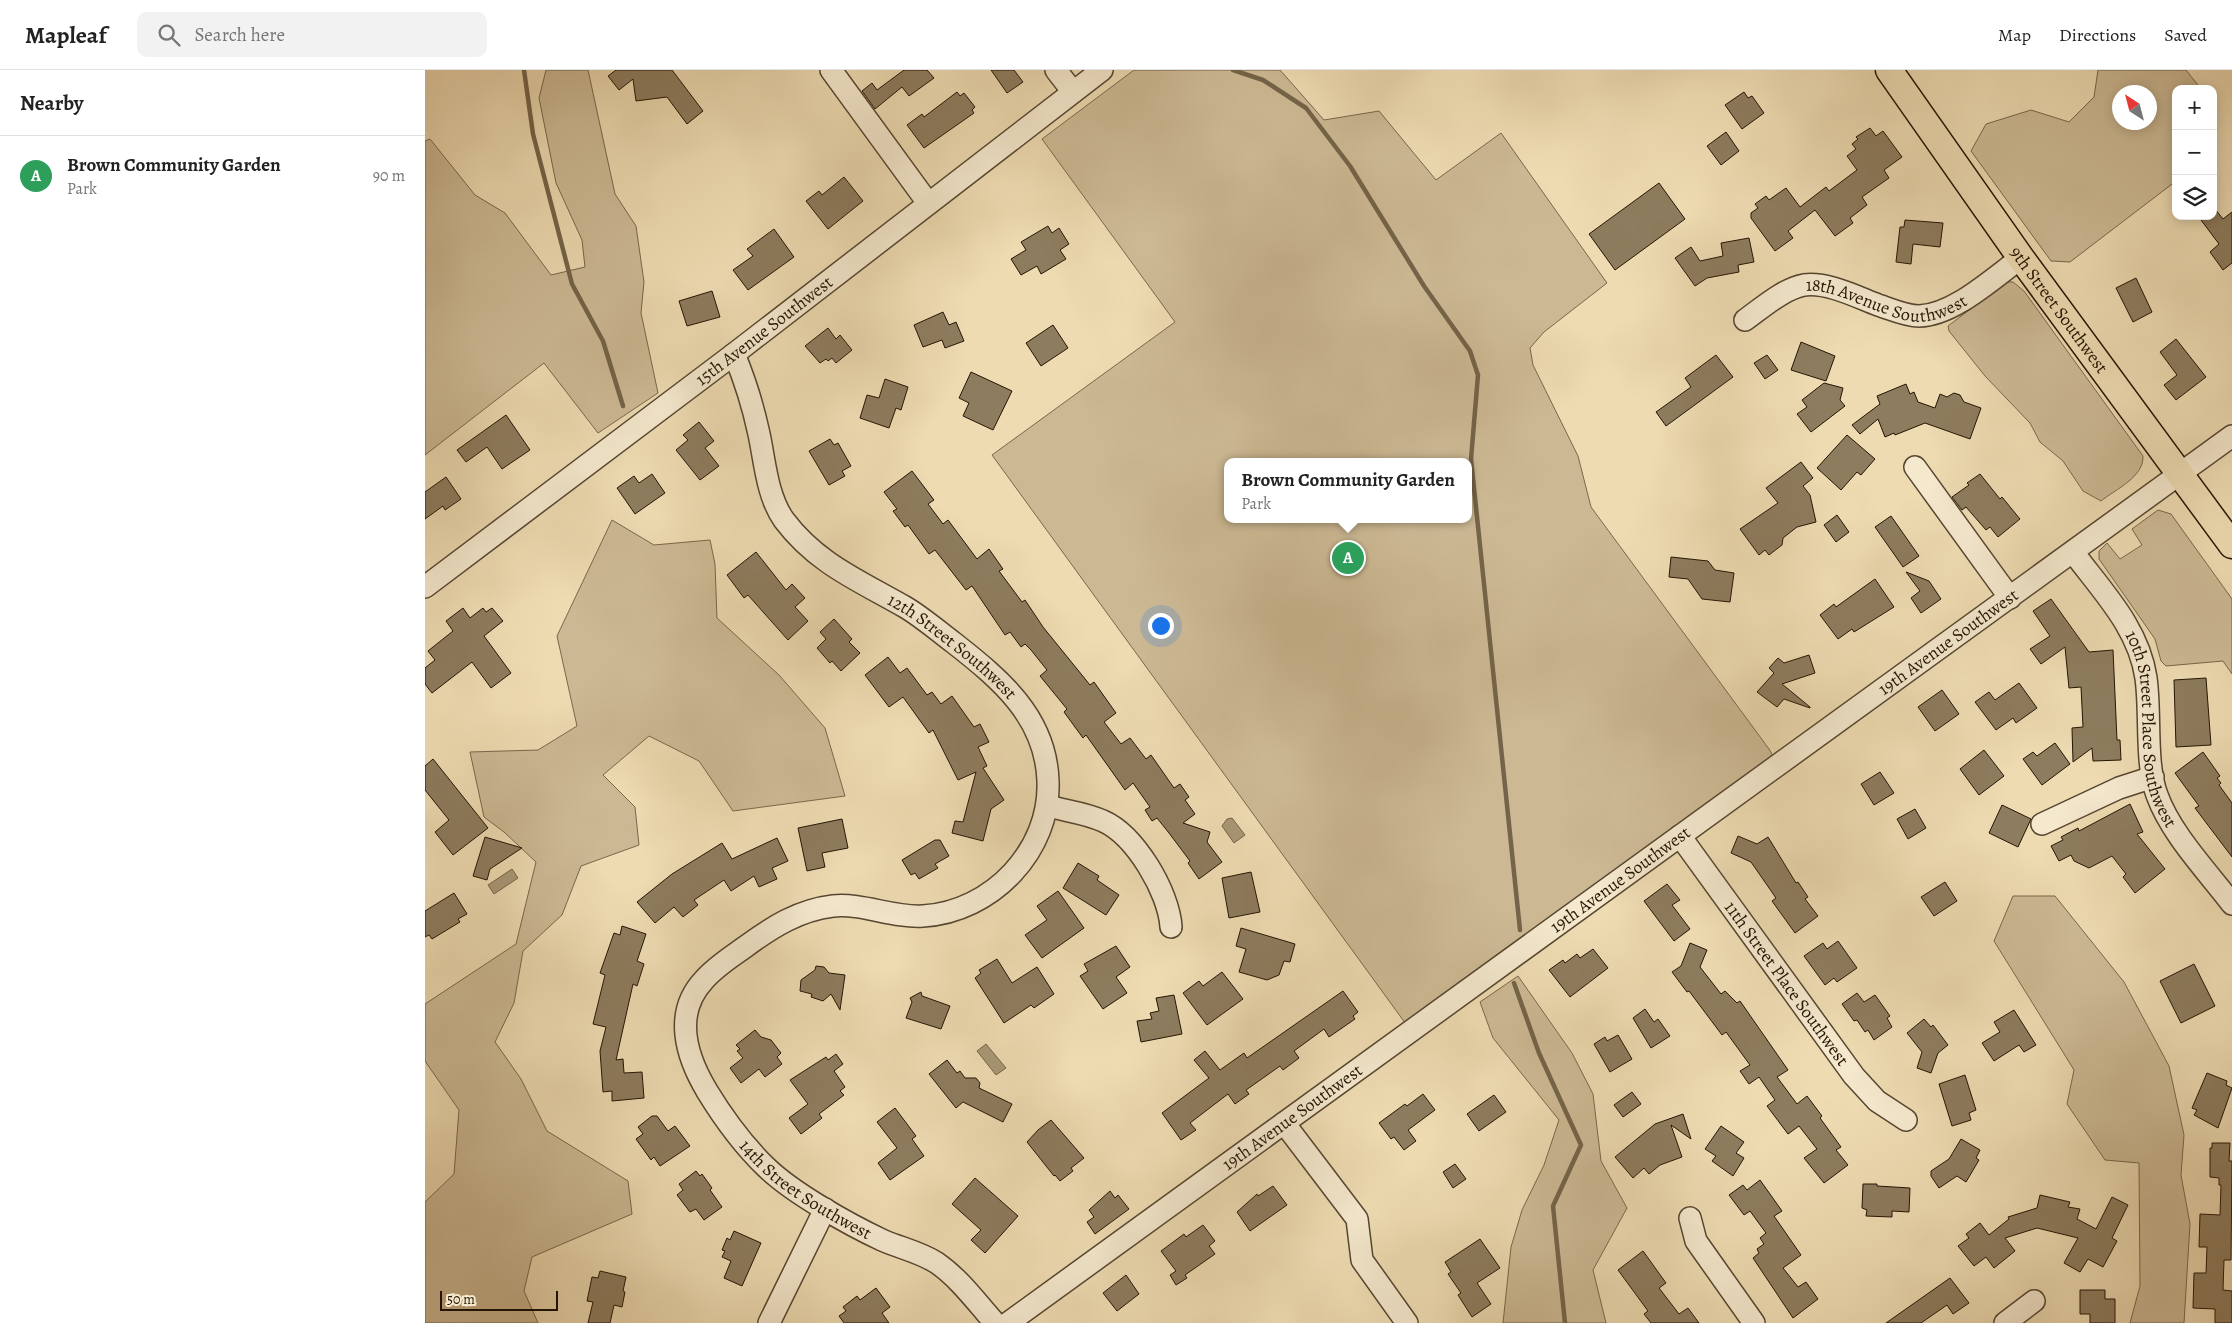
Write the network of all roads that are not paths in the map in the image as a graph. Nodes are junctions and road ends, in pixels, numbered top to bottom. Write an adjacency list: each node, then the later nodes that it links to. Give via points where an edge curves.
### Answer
1 (831, 70): 5 (street)
2 (1057, 70): 4 (street)
3 (1889, 70): 6 (main road, 9th Street Southwest)
4 (1085, 78): 5 (street, 15th Avenue Southwest)
5 (928, 203): 8 (street, 15th Avenue Southwest)
6 (2021, 258): 7 (street, 18th Avenue Southwest, via 1950,309 1935,313 1903,314 1826,287 1804,285 1772,301); 11 (main road, 9th Street Southwest)
7 (1745, 320)
8 (734, 354): 14 (street, 15th Avenue Southwest); 17 (street, 12th Street Southwest, via 746,384 770,489 782,517 815,554 862,585 909,609 1008,689 1023,706 1045,753)
9 (2232, 436): 11 (street, 19th Avenue Southwest)
10 (1915, 467): 15 (street)
11 (2181, 474): 12 (main road, 9th Street Southwest); 13 (street, 19th Avenue Southwest)
12 (2232, 546)
13 (2073, 552): 15 (street, 19th Avenue Southwest); 16 (street, 10th Street Place Southwest, via 2129,627 2140,651 2147,678)
14 (425, 588)
15 (2010, 598): 19 (street, 19th Avenue Southwest)
16 (2153, 777): 18 (street, via 2119,788); 20 (street, 10th Street Place Southwest, via 2157,795 2170,822)
17 (1047, 806): 21 (street, via 1090,816 1117,829 1160,888 1170,914); 22 (street, 12th Street Southwest, via 1038,834 1020,866 1001,884 976,900 955,909 920,917 835,906 792,917 714,969 699,985)
18 (2042, 824)
19 (1681, 836): 23 (street, 11th Street Place Southwest, via 1854,1076 1877,1101); 24 (street, 19th Avenue Southwest)
20 (2232, 904)
21 (1171, 927)
22 (689, 1004): 25 (street, 14th Street Southwest, via 684,1032 689,1056 695,1072 727,1122 769,1170)
23 (1906, 1120)
24 (1284, 1123): 30 (street, 19th Avenue Southwest); 31 (street, via 1357,1219 1362,1260)
25 (825, 1209): 28 (street); 29 (street, 14th Street Southwest, via 881,1240 940,1265)
26 (1690, 1218): 32 (street, via 1696,1241)
27 (2034, 1301): 33 (street)
28 (769, 1323)
29 (995, 1323)
30 (1008, 1323)
31 (1407, 1323)
32 (1754, 1323)
33 (2005, 1323)

